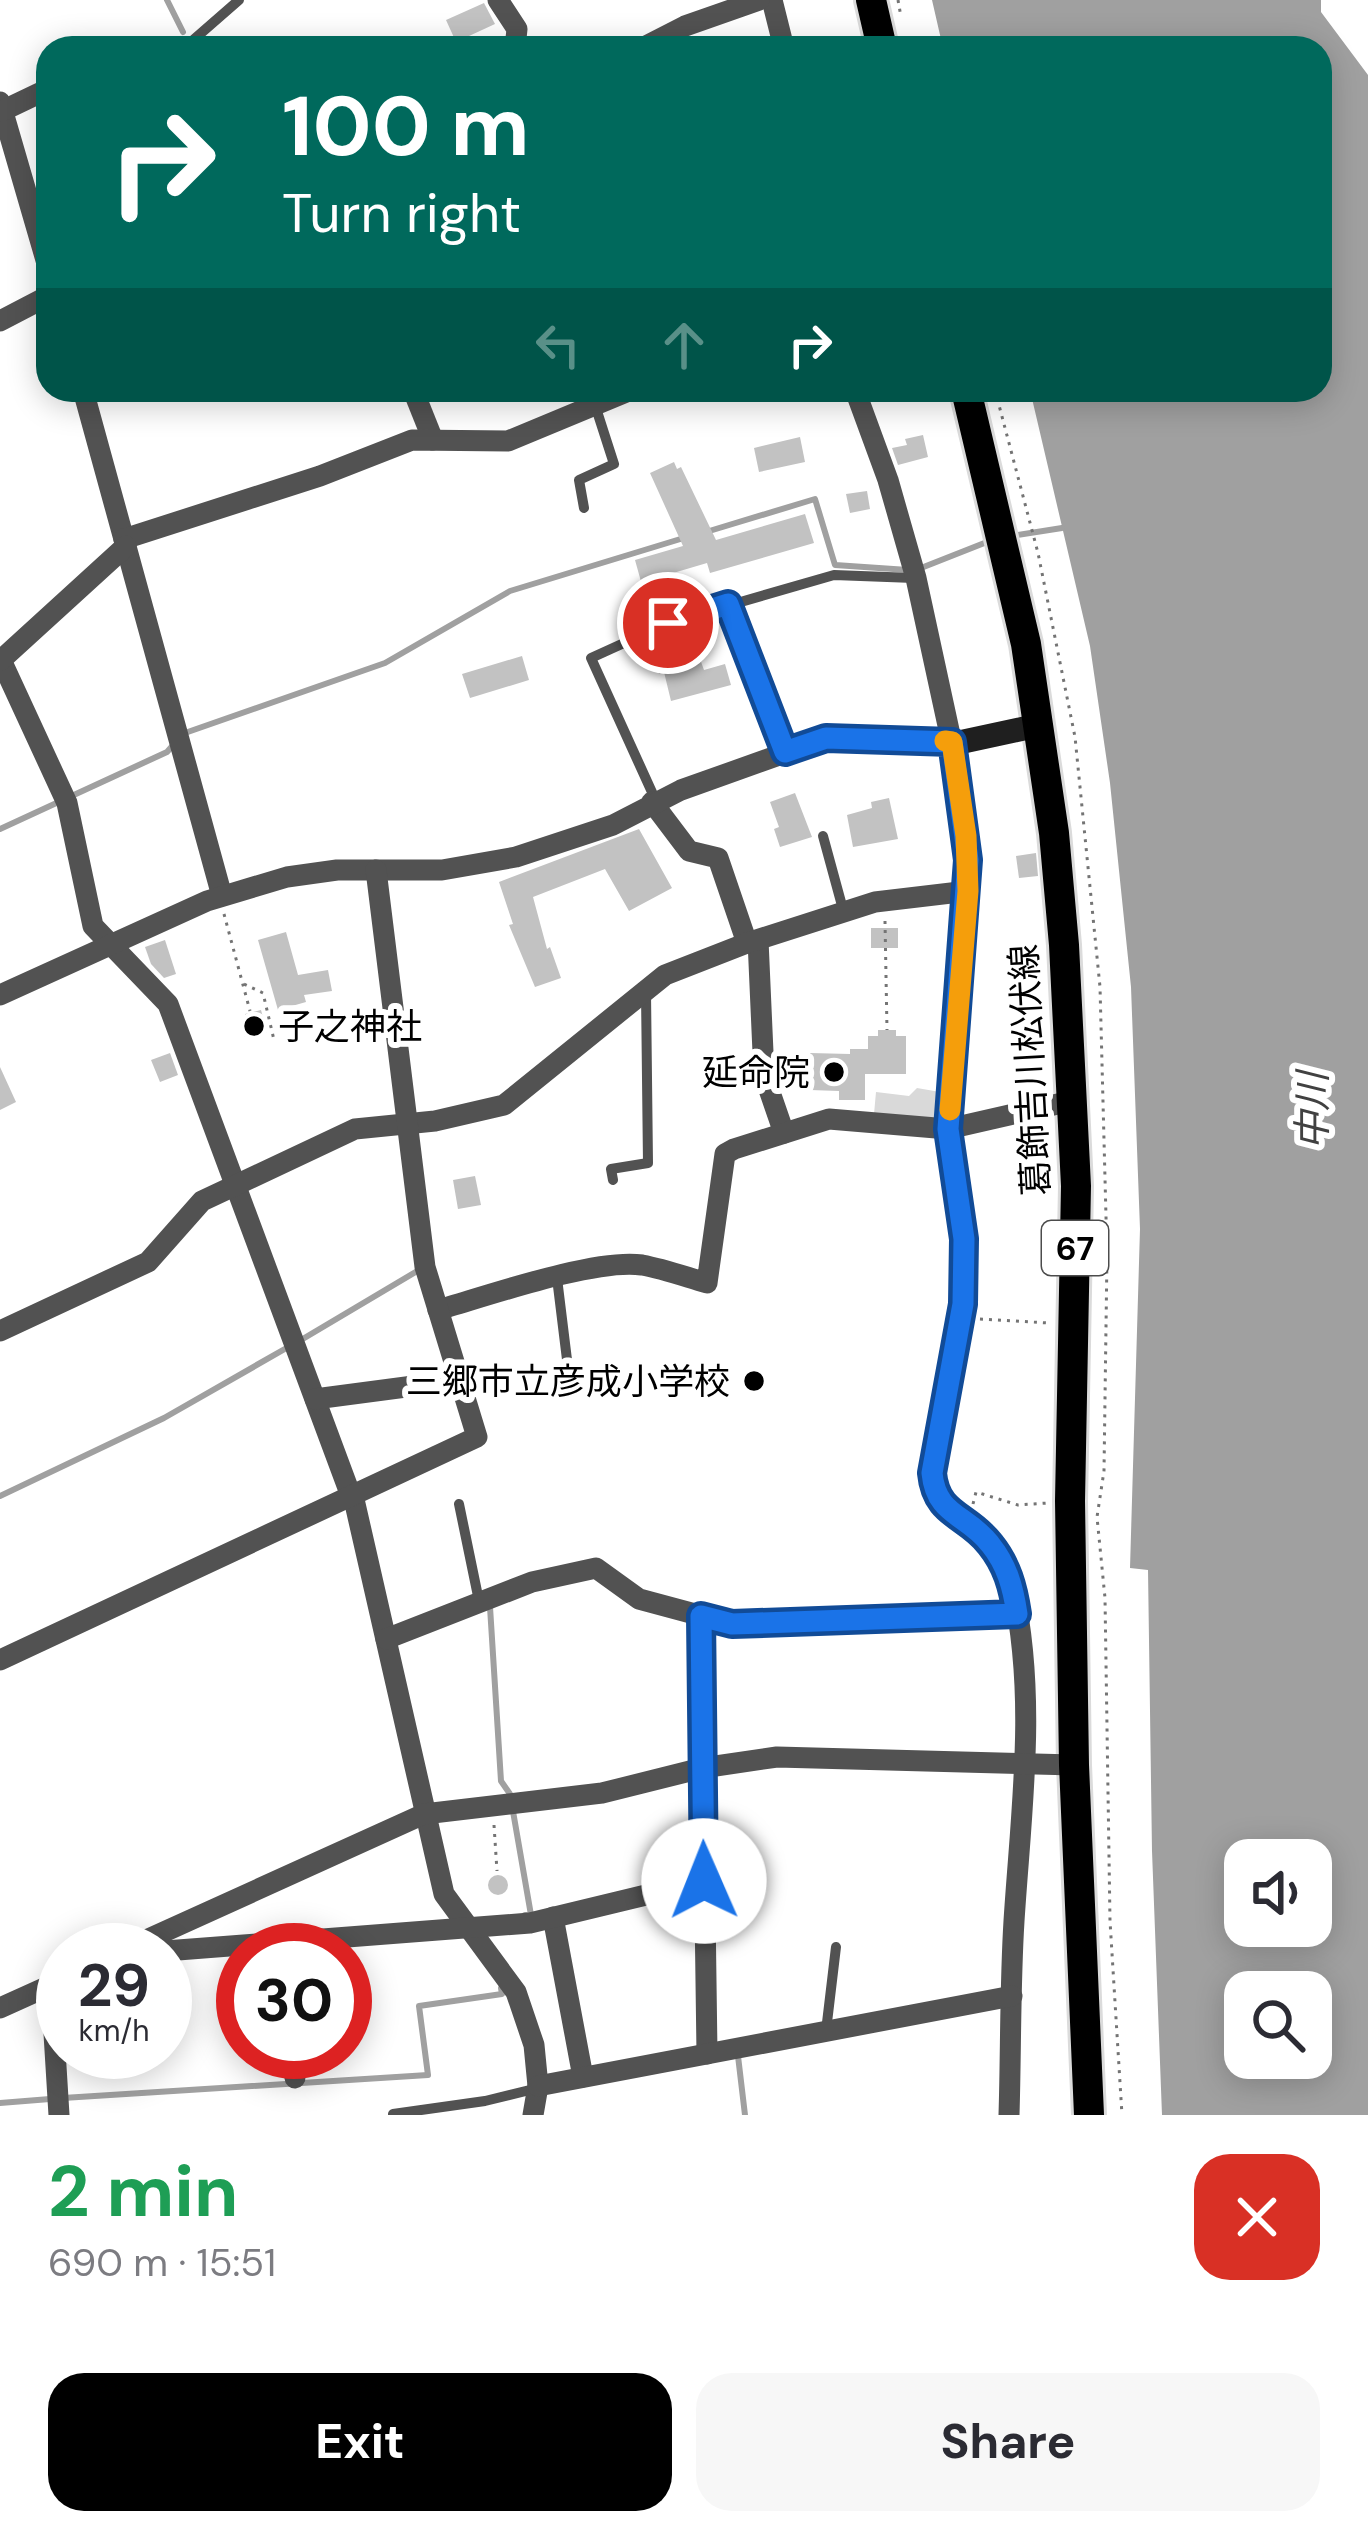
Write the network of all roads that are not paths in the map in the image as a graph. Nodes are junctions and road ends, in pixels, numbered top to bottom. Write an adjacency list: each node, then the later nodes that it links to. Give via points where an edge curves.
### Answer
1 (239, 0): 6 (lane)
2 (498, 0): 7 (street)
3 (759, 0): 8 (street)
4 (772, 0): 9 (street)
5 (871, 0): 10 (main road)
6 (198, 36)
7 (516, 36)
8 (665, 36)
9 (781, 36)
10 (878, 36)
11 (36, 94): 12 (street)
12 (1, 110): 13 (street)
13 (36, 227)
14 (36, 302): 15 (street)
15 (0, 321)
16 (85, 402): 24 (street)
17 (417, 402): 22 (street)
18 (597, 402): 21 (street)
19 (859, 402): 25 (street)
20 (969, 402): 28 (main road, 葛飾吉川松伏線 / 67)
21 (594, 403): 22 (street, via 508,441); 23 (lane, via 614,464 579,480)
22 (433, 440): 24 (street, via 412,440)
23 (584, 508)
24 (125, 542): 27 (street); 35 (street)
25 (916, 578): 26 (lane, via 834,575); 29 (street)
26 (728, 604): 30 (lane); 31 (lane, via 591,658)
27 (1, 662): 38 (street, via 67,803 93,926)
28 (1040, 725): 29 (street); 41 (main road, 葛飾吉川松伏線 / 67)
29 (952, 743): 30 (street, via 826,738); 34 (street)
30 (785, 752): 31 (street)
31 (654, 802): 33 (street, via 613,825 516,857); 37 (street, via 689,851 718,858)
32 (823, 836): 36 (lane)
33 (376, 869): 35 (street, via 287,878); 42 (street)
34 (968, 891): 36 (street); 43 (street)
35 (221, 897): 38 (street)
36 (844, 913): 37 (street)
37 (753, 941): 39 (street); 44 (street, via 764,1076)
38 (109, 944): 40 (street); 46 (street, via 168,1004)
39 (646, 990): 42 (street, via 503,1105); 45 (lane, via 648,1163 611,1169)
40 (0, 995)
41 (1071, 1101): 43 (street); 61 (main road, 葛飾吉川松伏線 / 67)
42 (407, 1123): 46 (street, via 355,1129); 48 (street)
43 (948, 1129): 44 (street, via 840,1118); 56 (street, via 964,1239 961,1318 932,1473 938,1500 1003,1564)
44 (784, 1133): 47 (street, via 725,1154 707,1283 641,1265)
45 (613, 1180)
46 (234, 1185): 49 (street, via 202,1201 148,1262); 52 (street)
47 (557, 1278): 48 (street); 50 (lane)
48 (438, 1310): 51 (street)
49 (0, 1331)
50 (569, 1376)
51 (459, 1380): 52 (street); 53 (street, via 477,1437)
52 (315, 1399): 53 (street)
53 (352, 1496): 58 (street); 59 (street)
54 (459, 1504): 55 (lane)
55 (479, 1604): 57 (street, via 596,1568 639,1599); 58 (street)
56 (1017, 1614): 57 (street, via 732,1624); 60 (street)
57 (701, 1616): 62 (street)
58 (386, 1639): 63 (street)
59 (0, 1660)
60 (1026, 1764): 61 (street); 62 (street, via 777,1756); 71 (street)
61 (1074, 1766): 82 (main road, 葛飾吉川松伏線 / 67)
62 (702, 1768): 63 (street, via 602,1793); 64 (street)
63 (424, 1814): 66 (street); 67 (street, via 444,1894)
64 (704, 1881): 65 (street); 74 (street)
65 (553, 1917): 67 (street); 75 (street)
66 (191, 1923)
67 (472, 1930): 68 (street); 77 (street, via 516,1992)
68 (372, 1939)
69 (836, 1947): 73 (lane)
70 (36, 1992): 72 (street)
71 (1012, 1996): 73 (street); 81 (street)
72 (0, 2008)
73 (826, 2031): 74 (street)
74 (707, 2054): 75 (street)
75 (584, 2077): 77 (street)
76 (58, 2079): 79 (street)
77 (538, 2087): 78 (lane); 80 (street)
78 (393, 2114)
79 (59, 2115)
80 (533, 2115)
81 (1009, 2115)
82 (1088, 2115)

